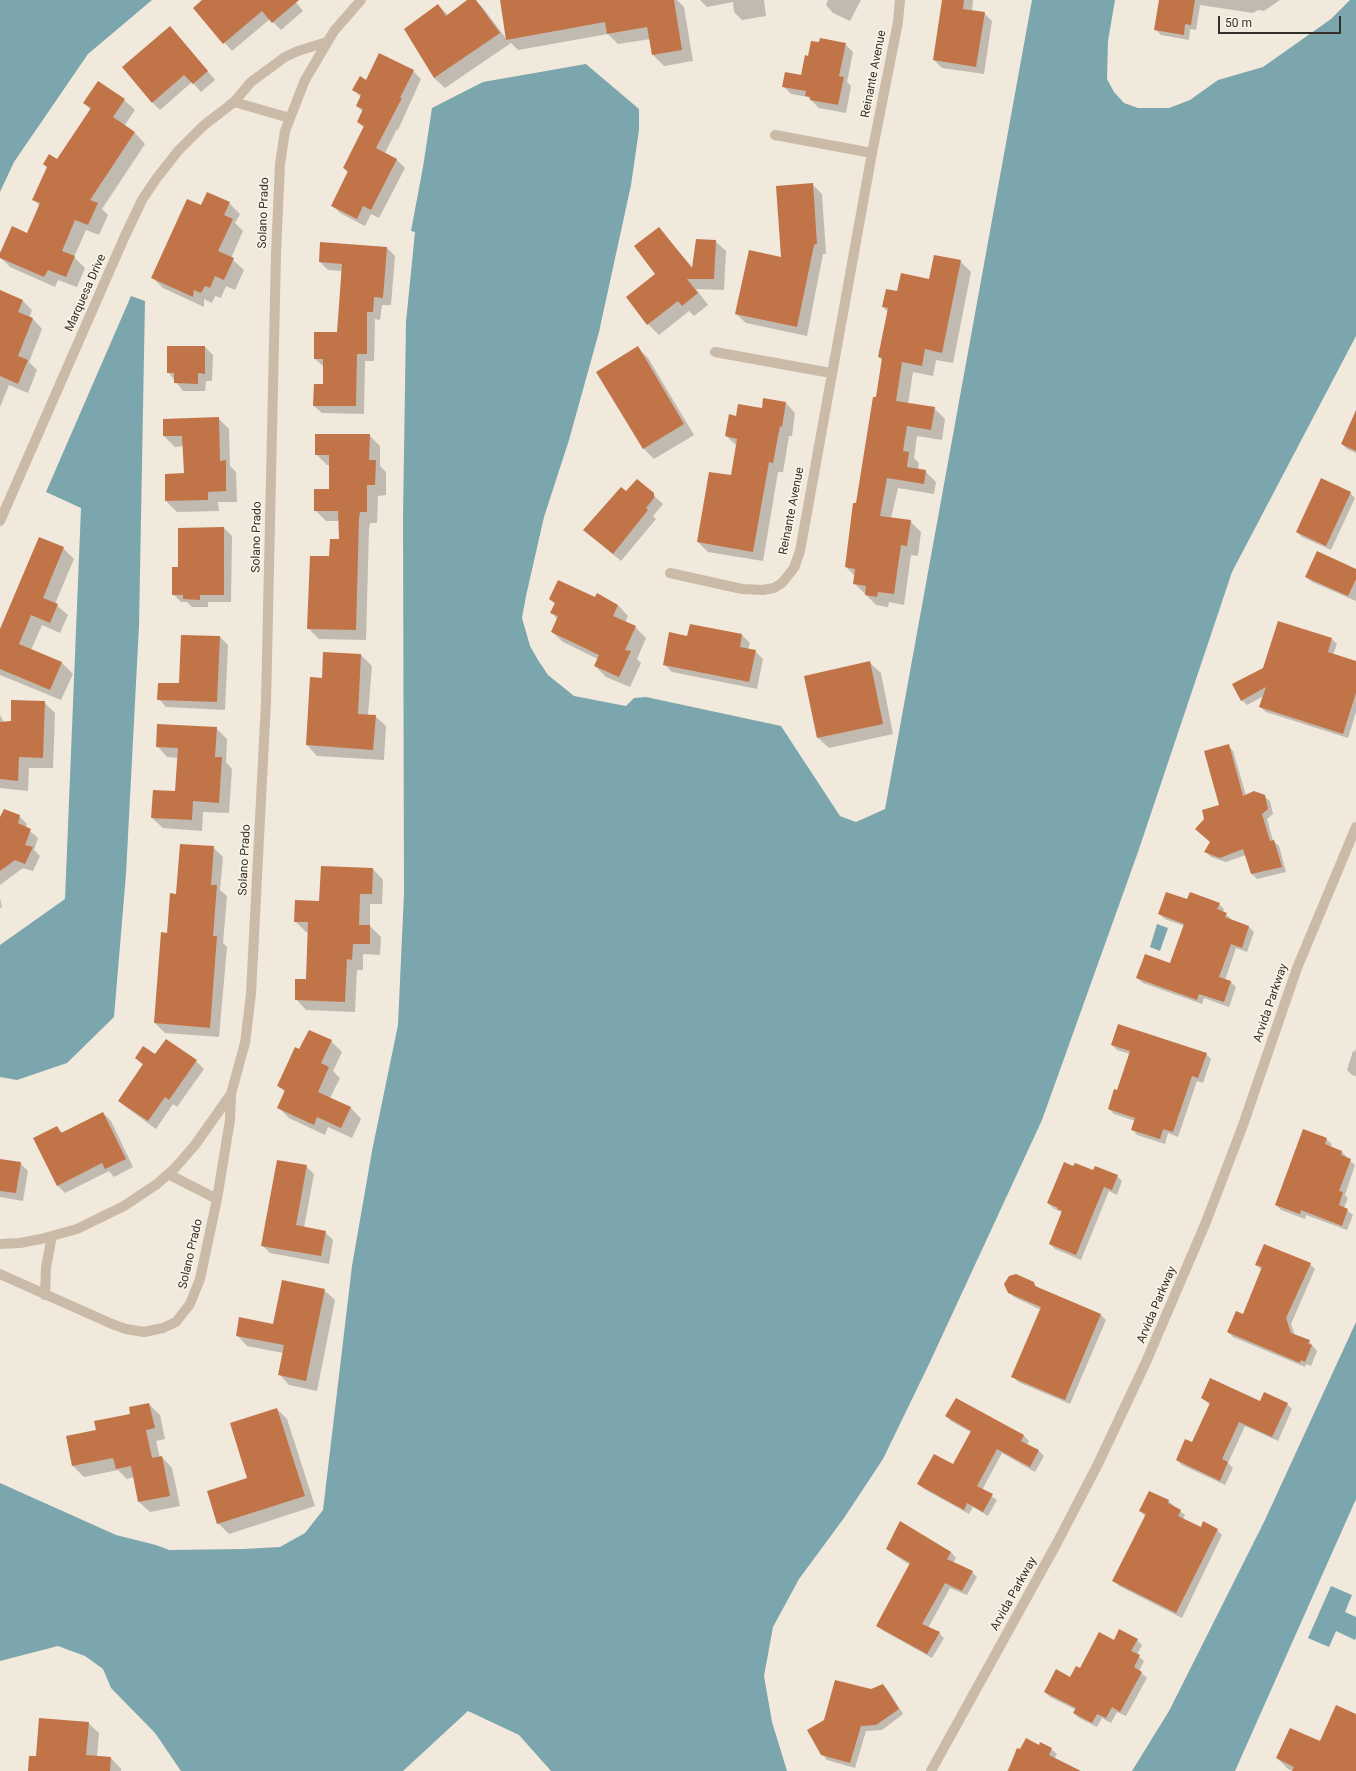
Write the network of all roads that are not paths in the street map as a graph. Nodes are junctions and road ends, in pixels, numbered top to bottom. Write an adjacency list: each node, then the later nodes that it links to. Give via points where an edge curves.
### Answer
1 (361, 0): 3 (street, Solano Prado)
2 (900, 0): 7 (street, Reinante Avenue)
3 (326, 42): 4 (street, Marquesa Drive, via 285,57 251,82); 5 (street, Solano Prado, via 305,80)
4 (234, 102): 5 (street); 10 (street, Marquesa Drive, via 178,151 142,200)
5 (290, 118): 13 (street, Solano Prado, via 282,146 278,191 266,702 252,975 245,1043)
6 (776, 135): 7 (street)
7 (872, 153): 9 (street, Reinante Avenue)
8 (715, 352): 9 (street)
9 (831, 373): 11 (street, Reinante Avenue, via 800,551 788,577 774,588 751,590)
10 (0, 521)
11 (670, 573)
12 (1356, 827): 20 (street, Arvida Parkway, via 1302,955 1206,1222 1146,1362 1058,1541)
13 (231, 1094): 14 (street, Solano Prado, via 195,1145); 15 (street, Solano Prado, via 230,1120)
14 (168, 1174): 15 (street); 16 (street, Solano Prado, via 124,1206 77,1229)
15 (216, 1199): 19 (street, Solano Prado, via 197,1290 187,1310 176,1322 154,1331 136,1331 112,1324)
16 (52, 1236): 17 (street, Solano Prado, via 20,1243); 19 (street, via 46,1267)
17 (0, 1244)
18 (0, 1274): 19 (street, Solano Prado)
19 (45, 1295)
20 (931, 1771)

